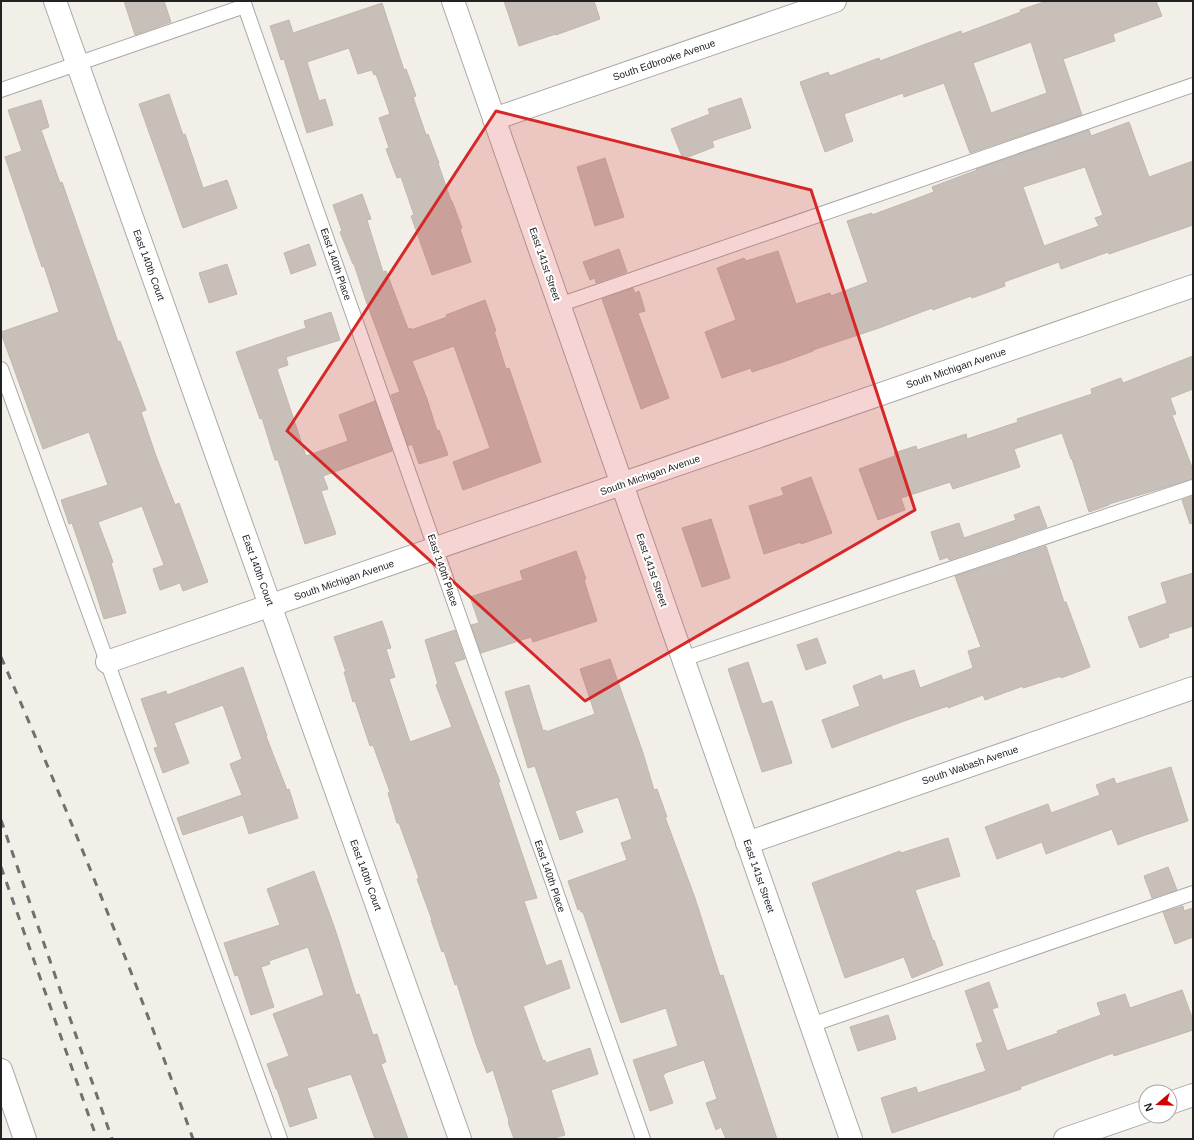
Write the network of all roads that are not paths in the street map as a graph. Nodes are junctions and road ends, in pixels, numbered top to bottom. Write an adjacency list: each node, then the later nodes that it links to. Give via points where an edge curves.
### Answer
1 (55, 1): 5 (street, East 140th Court)
2 (453, 1): 8 (street, East 141st Street)
3 (835, 1): 8 (street, South Edbrooke Avenue)
4 (244, 4): 5 (lane); 14 (lane, East 140th Place)
5 (78, 64): 7 (lane); 15 (street, East 140th Court)
6 (1193, 85): 10 (lane)
7 (1, 90)
8 (494, 119): 10 (street, East 141st Street)
9 (1193, 286): 12 (street, South Michigan Avenue)
10 (559, 305): 12 (street, East 141st Street)
11 (1, 370): 17 (lane)
12 (622, 484): 14 (street, South Michigan Avenue); 16 (street, East 141st Street)
13 (1193, 487): 16 (lane)
14 (436, 549): 15 (street, South Michigan Avenue); 30 (lane, East 140th Place)
15 (271, 605): 17 (street, South Michigan Avenue); 29 (street, East 140th Court)
16 (683, 659): 19 (street, East 141st Street)
17 (107, 662): 28 (lane)
18 (1193, 688): 19 (street, South Wabash Avenue)
19 (747, 843): 21 (street, East 141st Street)
20 (1193, 894): 21 (lane)
21 (811, 1025): 31 (street, East 141st Street)
22 (1, 1070): 25 (street)
23 (1193, 1094): 24 (street)
24 (1178, 1099)
25 (6, 1101): 27 (street)
26 (1138, 1114): 32 (street)
27 (25, 1139)
28 (280, 1139)
29 (460, 1139)
30 (643, 1139)
31 (851, 1139)
32 (1065, 1139)

